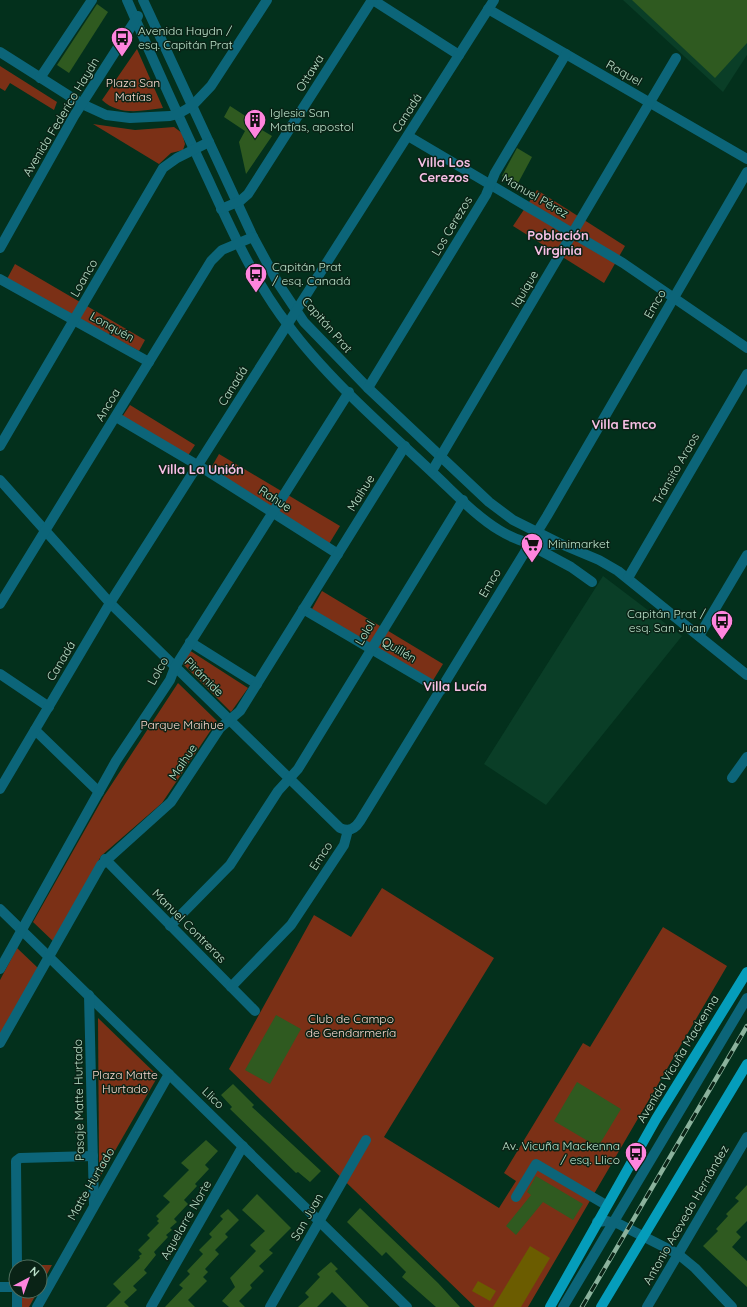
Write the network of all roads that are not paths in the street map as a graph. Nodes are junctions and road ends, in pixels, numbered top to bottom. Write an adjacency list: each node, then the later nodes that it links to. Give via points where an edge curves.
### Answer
1 (92, 0): 13 (street)
2 (127, 0): 8 (street, Capitán Prat)
3 (267, 0): 16 (street, via 217,78)
4 (372, 0): 11 (street); 24 (street, Ottawa, via 250,190 244,198)
5 (494, 0): 7 (street, Canadá)
6 (145, 1): 8 (street, Avenida Federico Haydn); 16 (street, Capitán Prat)
7 (488, 9): 10 (street, Raquel); 11 (street, Canadá)
8 (136, 19): 15 (street, Avenida Federico Haydn); 17 (street, Capitán Prat)
9 (0, 52): 13 (street)
10 (566, 54): 14 (street, Raquel); 23 (street, Los Cerezos)
11 (459, 55): 18 (street, Canadá)
12 (676, 58): 14 (street, Iquique)
13 (40, 78): 15 (street)
14 (650, 102): 21 (street, Raquel); 26 (street, Iquique)
15 (82, 104): 17 (street, via 117,117 164,117); 29 (street, Avenida Federico Haydn)
16 (192, 106): 17 (street); 19 (street, Capitán Prat)
17 (178, 114): 20 (street, Capitán Prat)
18 (408, 136): 23 (street, Manuel Pérez); 32 (street, Canadá)
19 (209, 142): 20 (street, Loanco); 24 (street, Capitán Prat)
20 (194, 148): 25 (street, Capitán Prat); 33 (street, Loanco, via 163,168)
21 (747, 159)
22 (747, 172): 31 (street, Emco)
23 (490, 184): 26 (street, Manuel Pérez); 38 (street, Los Cerezos, via 486,195)
24 (236, 202): 25 (street, Ottawa); 27 (street, Capitán Prat)
25 (222, 209): 28 (street, Capitán Prat)
26 (573, 233): 31 (street, Manuel Pérez, via 628,266); 43 (street, Iquique)
27 (253, 237): 28 (street, Ancoa); 32 (street, Capitán Prat)
28 (238, 243): 34 (street, Capitán Prat); 36 (street, Ancoa, via 222,250 214,257)
29 (0, 248)
30 (0, 279): 33 (street, Lonquén)
31 (674, 298): 35 (street, Manuel Pérez); 50 (street, Emco)
32 (296, 311): 34 (street, Canadá); 38 (street, Capitán Prat)
33 (74, 320): 36 (street, Lonquén); 41 (street, Loanco)
34 (287, 325): 39 (street, Capitán Prat); 44 (street, Canadá)
35 (747, 348)
36 (149, 362): 40 (street, Ancoa)
37 (747, 374): 55 (street, Tránsito Araos)
38 (368, 388): 43 (street, Capitán Prat)
39 (349, 392): 42 (street, Capitán Prat); 48 (street, Lolco)
40 (116, 417): 44 (street, Rahue); 49 (street, Ancoa)
41 (0, 446)
42 (405, 446): 45 (street, Capitán Prat); 53 (street, Maihue)
43 (440, 458): 45 (street, Iquique); 50 (street, Capitán Prat, via 501,511)
44 (198, 466): 48 (street, Rahue); 57 (street, Canadá)
45 (432, 471): 47 (street, Capitán Prat)
46 (0, 480): 49 (street, Pirámide)
47 (462, 500): 51 (street, Capitán Prat, via 502,532); 62 (street, Lolol)
48 (272, 513): 53 (street, Rahue); 61 (street, Lolco)
49 (46, 531): 57 (street, Pirámide); 58 (street, Ancoa)
50 (537, 532): 51 (street, Emco); 52 (street, Capitán Prat)
51 (529, 544): 52 (street, Capitán Prat); 56 (street, Capitán Prat, via 576,570); 67 (street, Emco)
52 (561, 544): 55 (street, Capitán Prat, via 599,560)
53 (338, 554): 59 (street, Maihue)
54 (747, 555): 60 (street)
55 (628, 578): 60 (street, Capitán Prat)
56 (592, 582)
57 (110, 603): 63 (street, Pirámide); 68 (street, Canadá)
58 (0, 604)
59 (303, 609): 62 (street, Quillén); 66 (street, Maihue)
60 (699, 636): 65 (street, Capitán Prat)
61 (190, 642): 63 (street, Lolco); 66 (street, Pirámide)
62 (371, 649): 67 (street, Quillén); 73 (street, Lolol, via 298,769)
63 (175, 667): 69 (street, Pirámide); 75 (street, Lolco, via 170,680)
64 (0, 674): 68 (street)
65 (747, 675)
66 (257, 684): 69 (street, Maihue, via 240,711)
67 (440, 690): 76 (street, Emco, via 357,826)
68 (49, 707): 70 (street, Canadá)
69 (229, 720): 73 (street, Pirámide); 77 (street, Maihue, via 220,728 171,802)
70 (35, 730): 74 (street, Canadá); 75 (street)
71 (747, 757): 72 (street)
72 (732, 778)
73 (289, 779): 76 (street, Pirámide, via 340,828); 79 (street, Lolol, via 278,791 230,865)
74 (0, 789)
75 (98, 792): 80 (street, Lolco)
76 (348, 830): 84 (street, Emco, via 344,845 291,925)
77 (105, 859): 79 (street, Manuel Contreras); 81 (street, Maihue)
78 (0, 909): 80 (street, Llico)
79 (170, 926): 84 (street, Manuel Contreras)
80 (22, 930): 81 (street, Llico); 82 (street, Lolco)
81 (49, 956): 85 (street, Llico); 89 (street, Maihue)
82 (0, 969)
83 (747, 972): 98 (main road, Avenida Vicuña Mackenna)
84 (231, 987): 87 (street, Manuel Contreras)
85 (89, 995): 91 (street, Llico); 95 (street, Pasaje Matte Hurtado)
86 (747, 998): 101 (street)
87 (255, 1011)
88 (747, 1011): 101 (street)
89 (0, 1043)
90 (747, 1064): 102 (main road)
91 (169, 1074): 94 (street, Llico); 97 (street, Matte Hurtado)
92 (747, 1137): 103 (street, Antonio Acevedo Hernández)
93 (366, 1140): 99 (street, San Juan)
94 (243, 1146): 99 (street, Llico); 106 (street, Aquelarre Norte)
95 (93, 1156): 97 (street, Pasaje Matte Hurtado); 104 (street, via 20,1158 16,1161)
96 (516, 1197): 98 (street, via 536,1164)
97 (94, 1205): 105 (street, Matte Hurtado)
98 (606, 1205): 100 (main road, Avenida Vicuña Mackenna)
99 (320, 1221): 107 (street, San Juan); 108 (street, Llico)
100 (597, 1222): 101 (street); 109 (main road, Avenida Vicuña Mackenna)
101 (616, 1224): 102 (street); 110 (street); 111 (street)
102 (643, 1236): 103 (street); 112 (main road)
103 (678, 1254): 113 (street, Antonio Acevedo Hernández); 114 (street)
104 (17, 1259)
105 (37, 1307)
106 (151, 1307)
107 (270, 1307)
108 (406, 1307)
109 (550, 1307)
110 (563, 1307)
111 (570, 1307)
112 (602, 1307)
113 (647, 1307)
114 (732, 1307)

